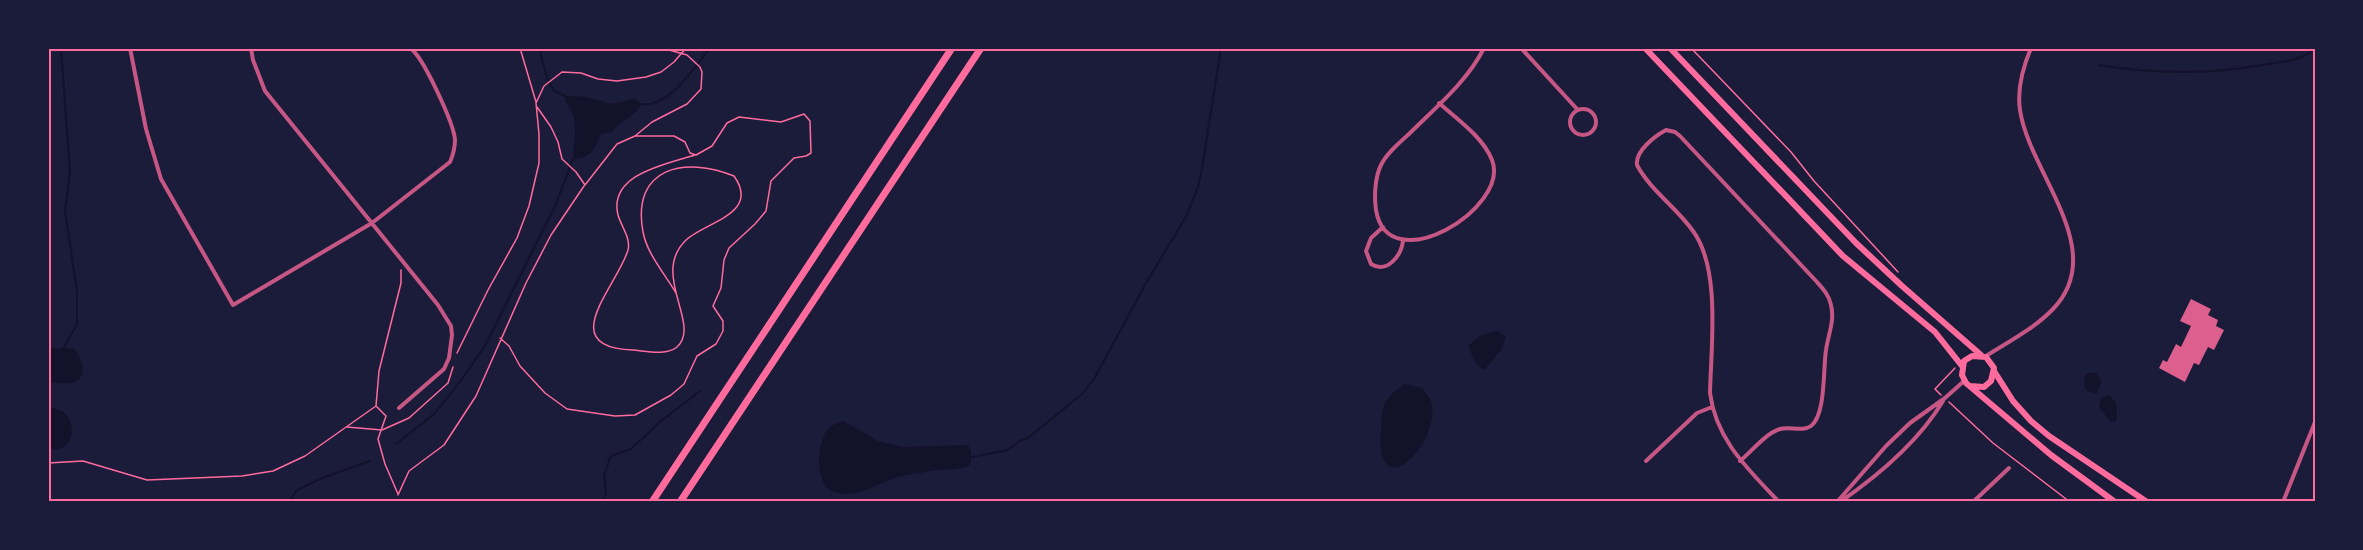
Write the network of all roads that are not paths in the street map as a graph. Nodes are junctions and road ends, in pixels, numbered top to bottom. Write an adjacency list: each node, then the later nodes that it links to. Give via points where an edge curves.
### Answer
1 (130, 48): 13 (street, via 146,129 161,179 233,305)
2 (251, 48): 13 (street, via 265,91)
3 (410, 48): 13 (street, via 422,59 451,123 454,151 450,162)
4 (952, 48): 28 (main road)
5 (981, 48): 29 (main road)
6 (1484, 48): 11 (street)
7 (1521, 48): 12 (street)
8 (1645, 48): 17 (main road, via 1843,256 1935,332)
9 (1670, 48): 16 (main road, via 1856,243)
10 (2031, 48): 16 (street, via 2024,68 2020,108 2028,138 2069,232 2074,266 2069,286 2054,309)
11 (1440, 103): 14 (street, via 1382,164 1375,206); 15 (street, via 1476,137 1492,161 1494,177 1490,190 1450,228 1416,241)
12 (1578, 110): 12 (street, via 1570,118 1571,128 1580,134 1591,133 1597,124 1595,115 1586,108)
13 (372, 224): 23 (street, via 451,326 449,358 444,369)
14 (1383, 227): 15 (street); 15 (street, via 1365,251 1371,264 1389,264 1397,257)
15 (1403, 241)
16 (1983, 356): 17 (main road, via 1968,358); 18 (main road, via 1992,363)
17 (1962, 366): 19 (main road)
18 (1994, 371): 20 (main road, via 1988,384); 34 (main road, via 2031,421)
19 (1964, 381): 20 (main road); 21 (street)
20 (1970, 386): 33 (main road)
21 (1945, 398): 31 (street, via 1923,412 1886,446); 31 (street, via 1919,433 1882,469)
22 (1712, 407): 25 (street, via 1697,413); 26 (street, via 1724,438); 26 (street, via 1707,256 1695,234 1636,161 1641,151 1666,130 1675,132 1698,154 1817,282 1831,306 1831,332 1816,420 1805,428 1775,431)
23 (399, 408)
24 (2315, 422): 35 (street)
25 (1646, 461)
26 (1740, 461): 30 (street)
27 (2009, 468): 32 (street)
28 (652, 502)
29 (680, 502)
30 (1779, 502)
31 (1838, 502)
32 (1973, 502)
33 (2115, 502)
34 (2148, 502)
35 (2283, 502)

